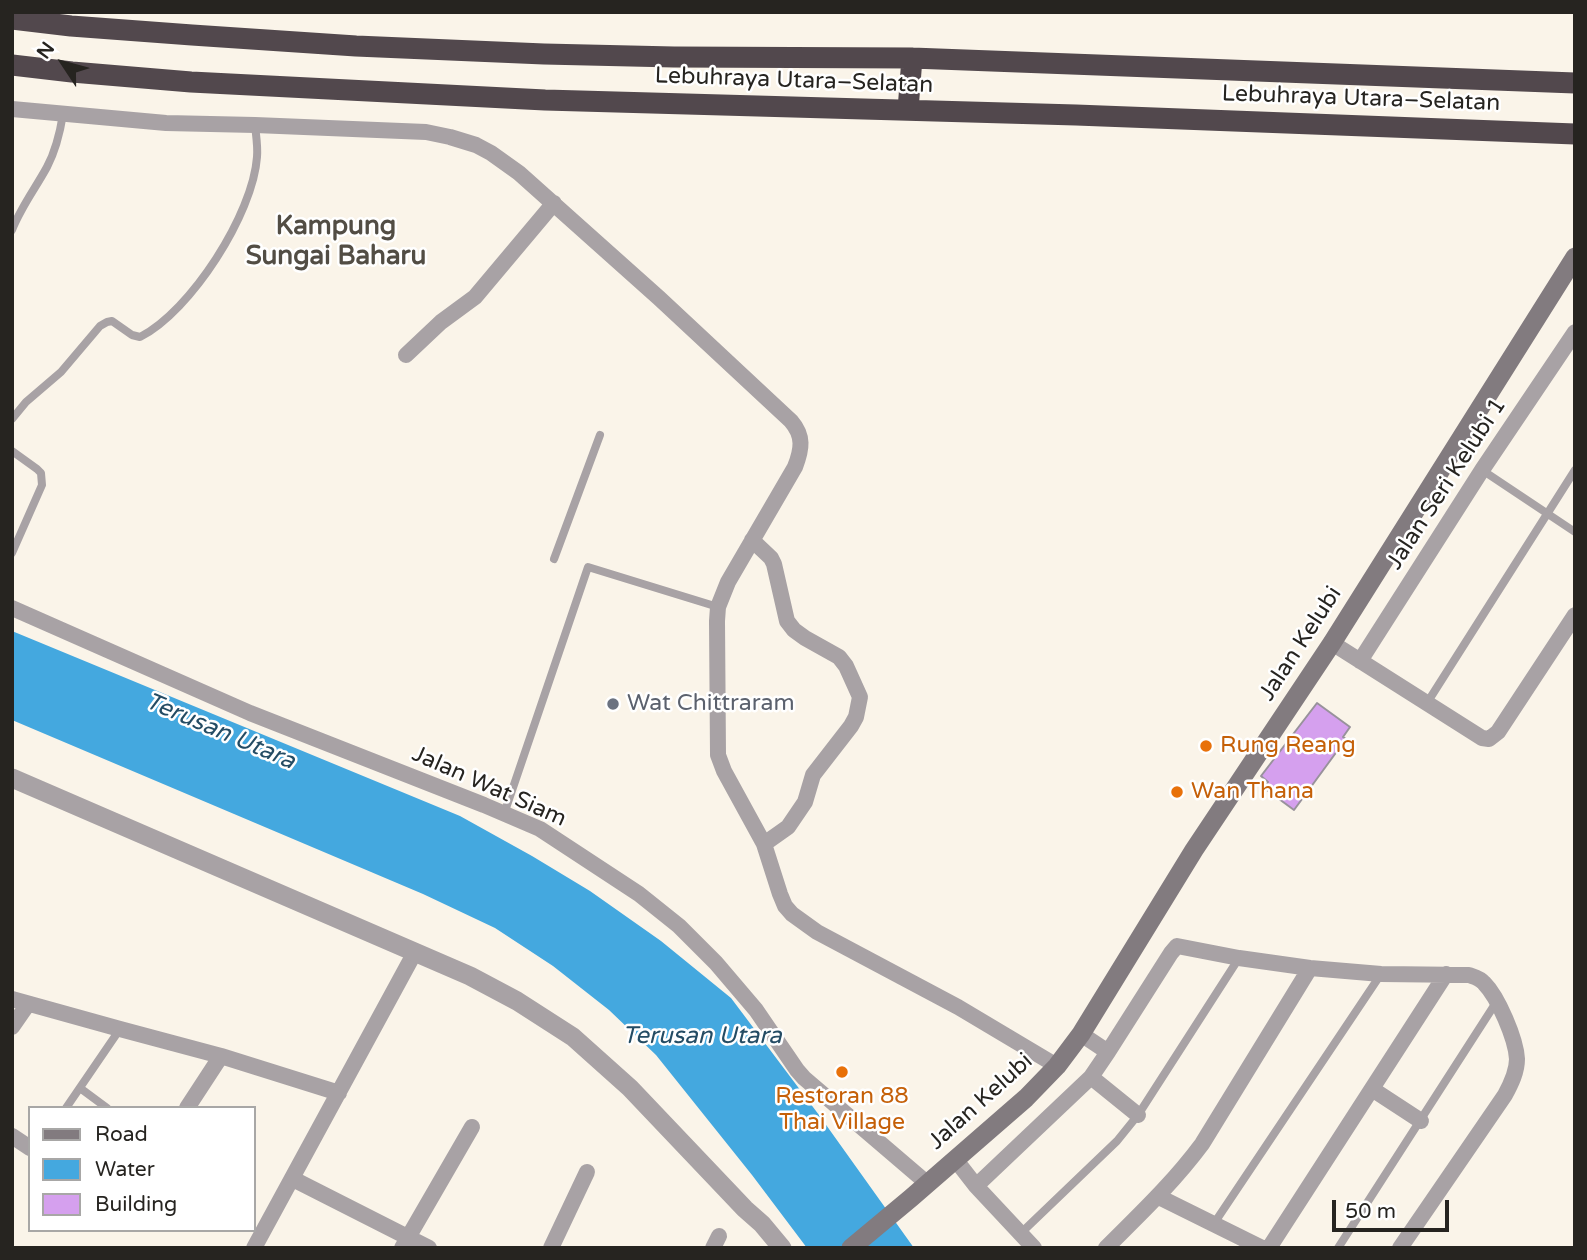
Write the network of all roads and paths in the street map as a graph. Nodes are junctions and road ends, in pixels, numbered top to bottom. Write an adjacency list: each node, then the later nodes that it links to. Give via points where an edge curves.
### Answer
1 (12, 19): 2 (highway, Lebuhraya Utara–Selatan, via 192,35 530,54)
2 (912, 58): 4 (highway, Lebuhraya Utara–Selatan); 6 (highway)
3 (12, 65): 6 (highway, Lebuhraya Utara–Selatan, via 305,89)
4 (1575, 83)
5 (12, 109): 7 (street)
6 (908, 110): 9 (highway, Lebuhraya Utara–Selatan)
7 (63, 114): 8 (street); 11 (lane, via 53,156)
8 (255, 125): 10 (street, via 426,132 450,137 491,153); 16 (lane, via 257,157 241,213 214,261 183,302 140,337 107,322)
9 (1575, 134)
10 (554, 203): 15 (street, via 475,297); 23 (street, via 798,429 802,441 798,460)
11 (12, 230)
12 (1575, 257): 13 (main road, Jalan Kelubi)
13 (1568, 282): 29 (main road, Jalan Kelubi)
14 (1575, 332): 19 (street, Jalan Seri Kelubi 1)
15 (406, 355)
16 (12, 419)
17 (600, 435): 25 (lane)
18 (12, 452): 24 (lane, via 41,473 42,485)
19 (1482, 470): 21 (lane); 30 (street, Jalan Seri Kelubi 1)
20 (1575, 470): 21 (lane)
21 (1546, 512): 22 (lane); 31 (lane)
22 (1575, 532)
23 (752, 540): 26 (street); 34 (street, via 774,564 794,630 839,657 860,698 856,717 813,775 805,802 788,827)
24 (12, 553)
25 (554, 559)
26 (718, 607): 33 (lane, via 588,567); 34 (street, via 718,755)
27 (12, 608): 33 (street, Jalan Wat Siam, via 250,713)
28 (1575, 615): 31 (street, via 1498,733 1489,739)
29 (1332, 643): 30 (street); 44 (main road, Jalan Kelubi, via 1194,850)
30 (1360, 661): 31 (street)
31 (1427, 703)
32 (12, 778): 35 (street)
33 (505, 814): 63 (street, Jalan Wat Siam, via 540,829 595,864 679,926 757,1010 804,1078)
34 (764, 844): 47 (street, via 780,894 792,914)
35 (415, 952): 51 (street); 66 (street, via 517,1001 573,1037 630,1088)
36 (1239, 958): 37 (street); 45 (street, via 1177,946); 55 (lane)
37 (1310, 968): 38 (street); 65 (street, via 1202,1144)
38 (1381, 974): 39 (street); 67 (lane)
39 (1446, 974): 41 (street, via 1479,978); 50 (street)
40 (20, 1001): 42 (street); 43 (street)
41 (1497, 1001): 56 (lane); 81 (street, via 1515,1046 1513,1080)
42 (12, 1027)
43 (120, 1029): 46 (street); 49 (lane)
44 (1081, 1034): 45 (street); 47 (main road, Jalan Kelubi)
45 (1108, 1052): 48 (street)
46 (221, 1056): 51 (street); 54 (street)
47 (1057, 1066): 60 (main road, Jalan Kelubi)
48 (1091, 1077): 55 (street); 64 (street)
49 (80, 1088): 52 (lane); 53 (lane)
50 (1372, 1089): 56 (street); 79 (street)
51 (339, 1093): 62 (street)
52 (67, 1106)
53 (104, 1106)
54 (188, 1106)
55 (1138, 1115): 68 (lane)
56 (1421, 1121): 80 (lane)
57 (472, 1127): 69 (street)
58 (12, 1136): 59 (street)
59 (28, 1148)
60 (955, 1159): 63 (main road, Jalan Kelubi); 64 (street)
61 (587, 1172): 73 (street)
62 (293, 1179): 69 (street); 71 (street)
63 (928, 1184): 76 (main road, Jalan Kelubi)
64 (976, 1186): 68 (street)
65 (1159, 1197): 67 (street); 70 (street)
66 (745, 1209): 74 (street); 75 (street)
67 (1213, 1224): 78 (street)
68 (1021, 1233): 77 (street)
69 (405, 1243): 72 (street)
70 (1114, 1246)
71 (254, 1248)
72 (429, 1248)
73 (551, 1248)
74 (764, 1248)
75 (782, 1248)
76 (850, 1248)
77 (1034, 1248)
78 (1262, 1248)
79 (1269, 1248)
80 (1338, 1248)
81 (1400, 1248)

